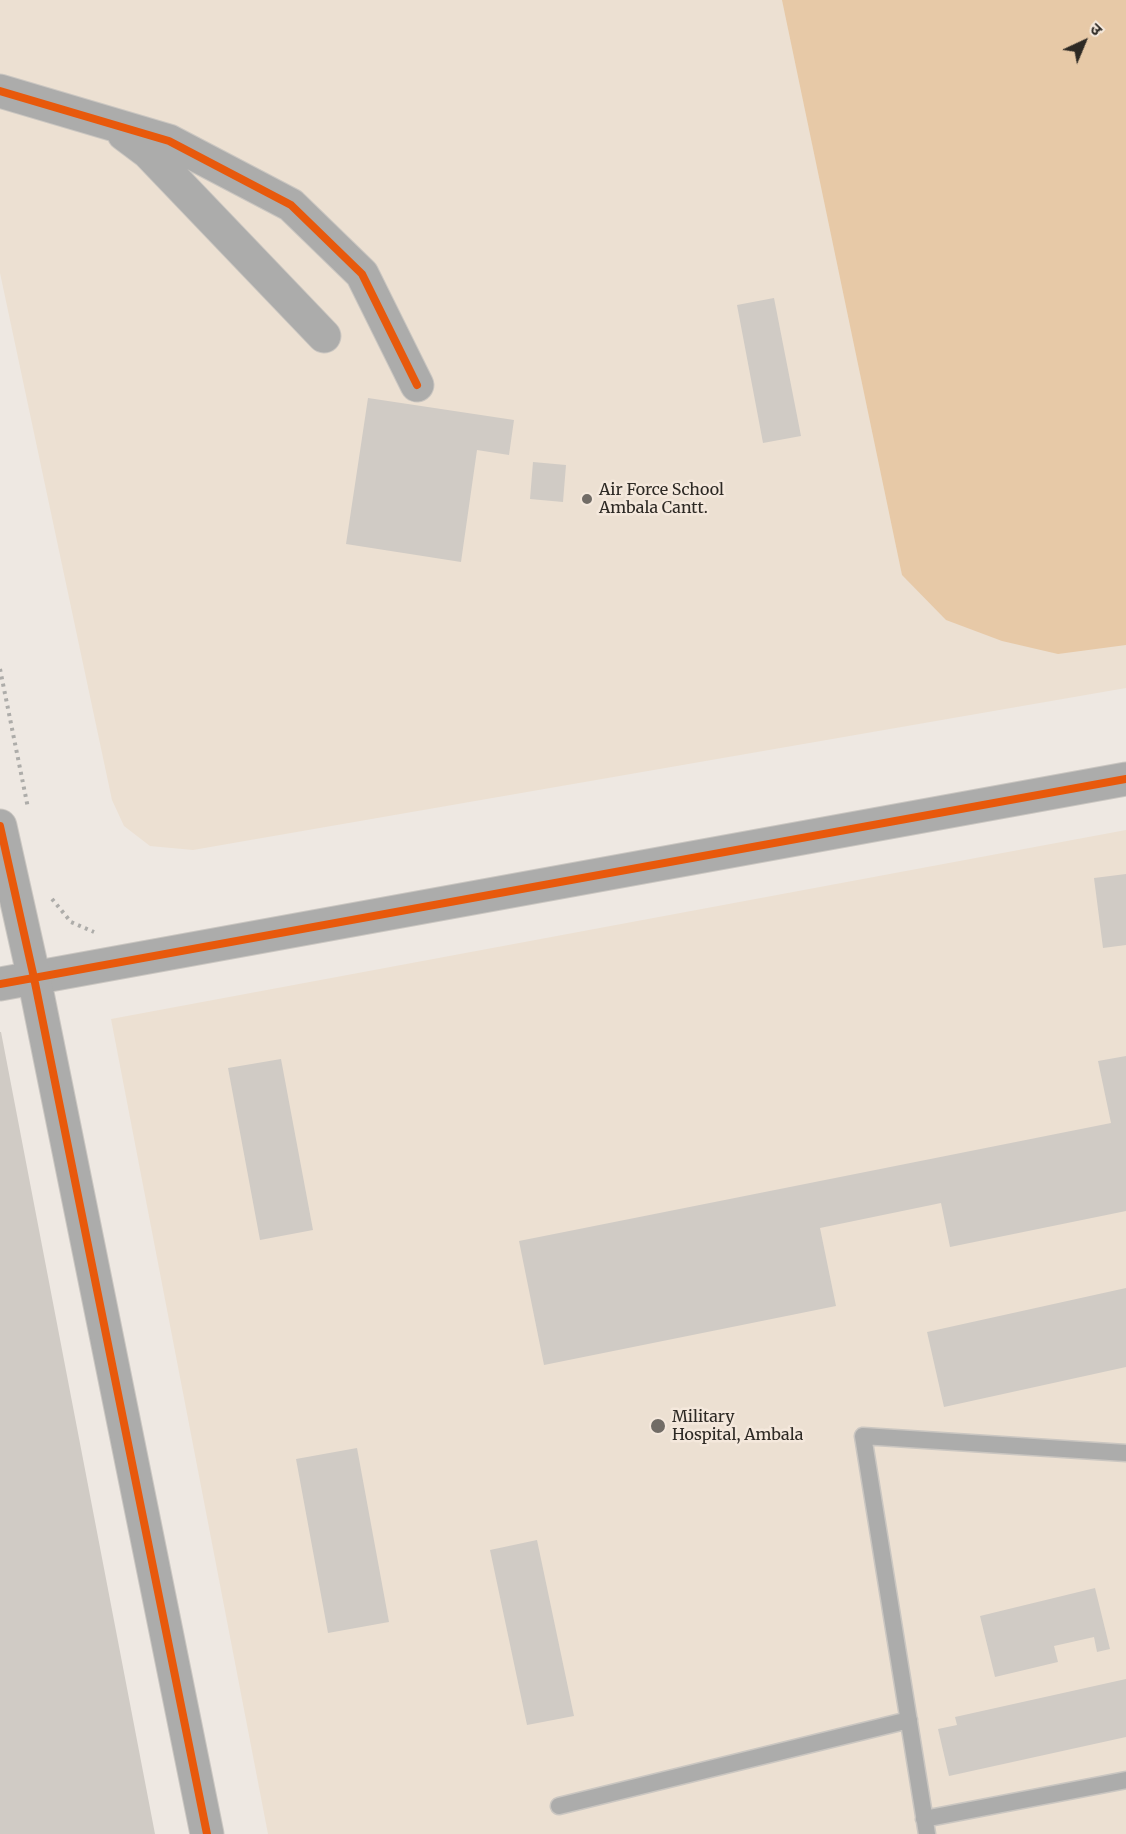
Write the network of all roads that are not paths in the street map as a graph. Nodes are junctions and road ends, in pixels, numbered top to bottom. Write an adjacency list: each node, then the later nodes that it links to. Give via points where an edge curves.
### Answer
1 (0, 91): 2 (street)
2 (113, 125): 3 (street, via 148,152); 4 (street, via 169,141 291,205 362,274)
3 (324, 336)
4 (417, 385)
5 (1126, 778): 7 (street)
6 (0, 826): 7 (street)
7 (34, 978): 8 (street); 14 (street)
8 (0, 984)
9 (1126, 1453): 10 (lane, via 863,1436)
10 (909, 1720): 12 (lane); 13 (lane)
11 (1126, 1780): 13 (lane)
12 (559, 1806)
13 (926, 1826)
14 (207, 1834)

